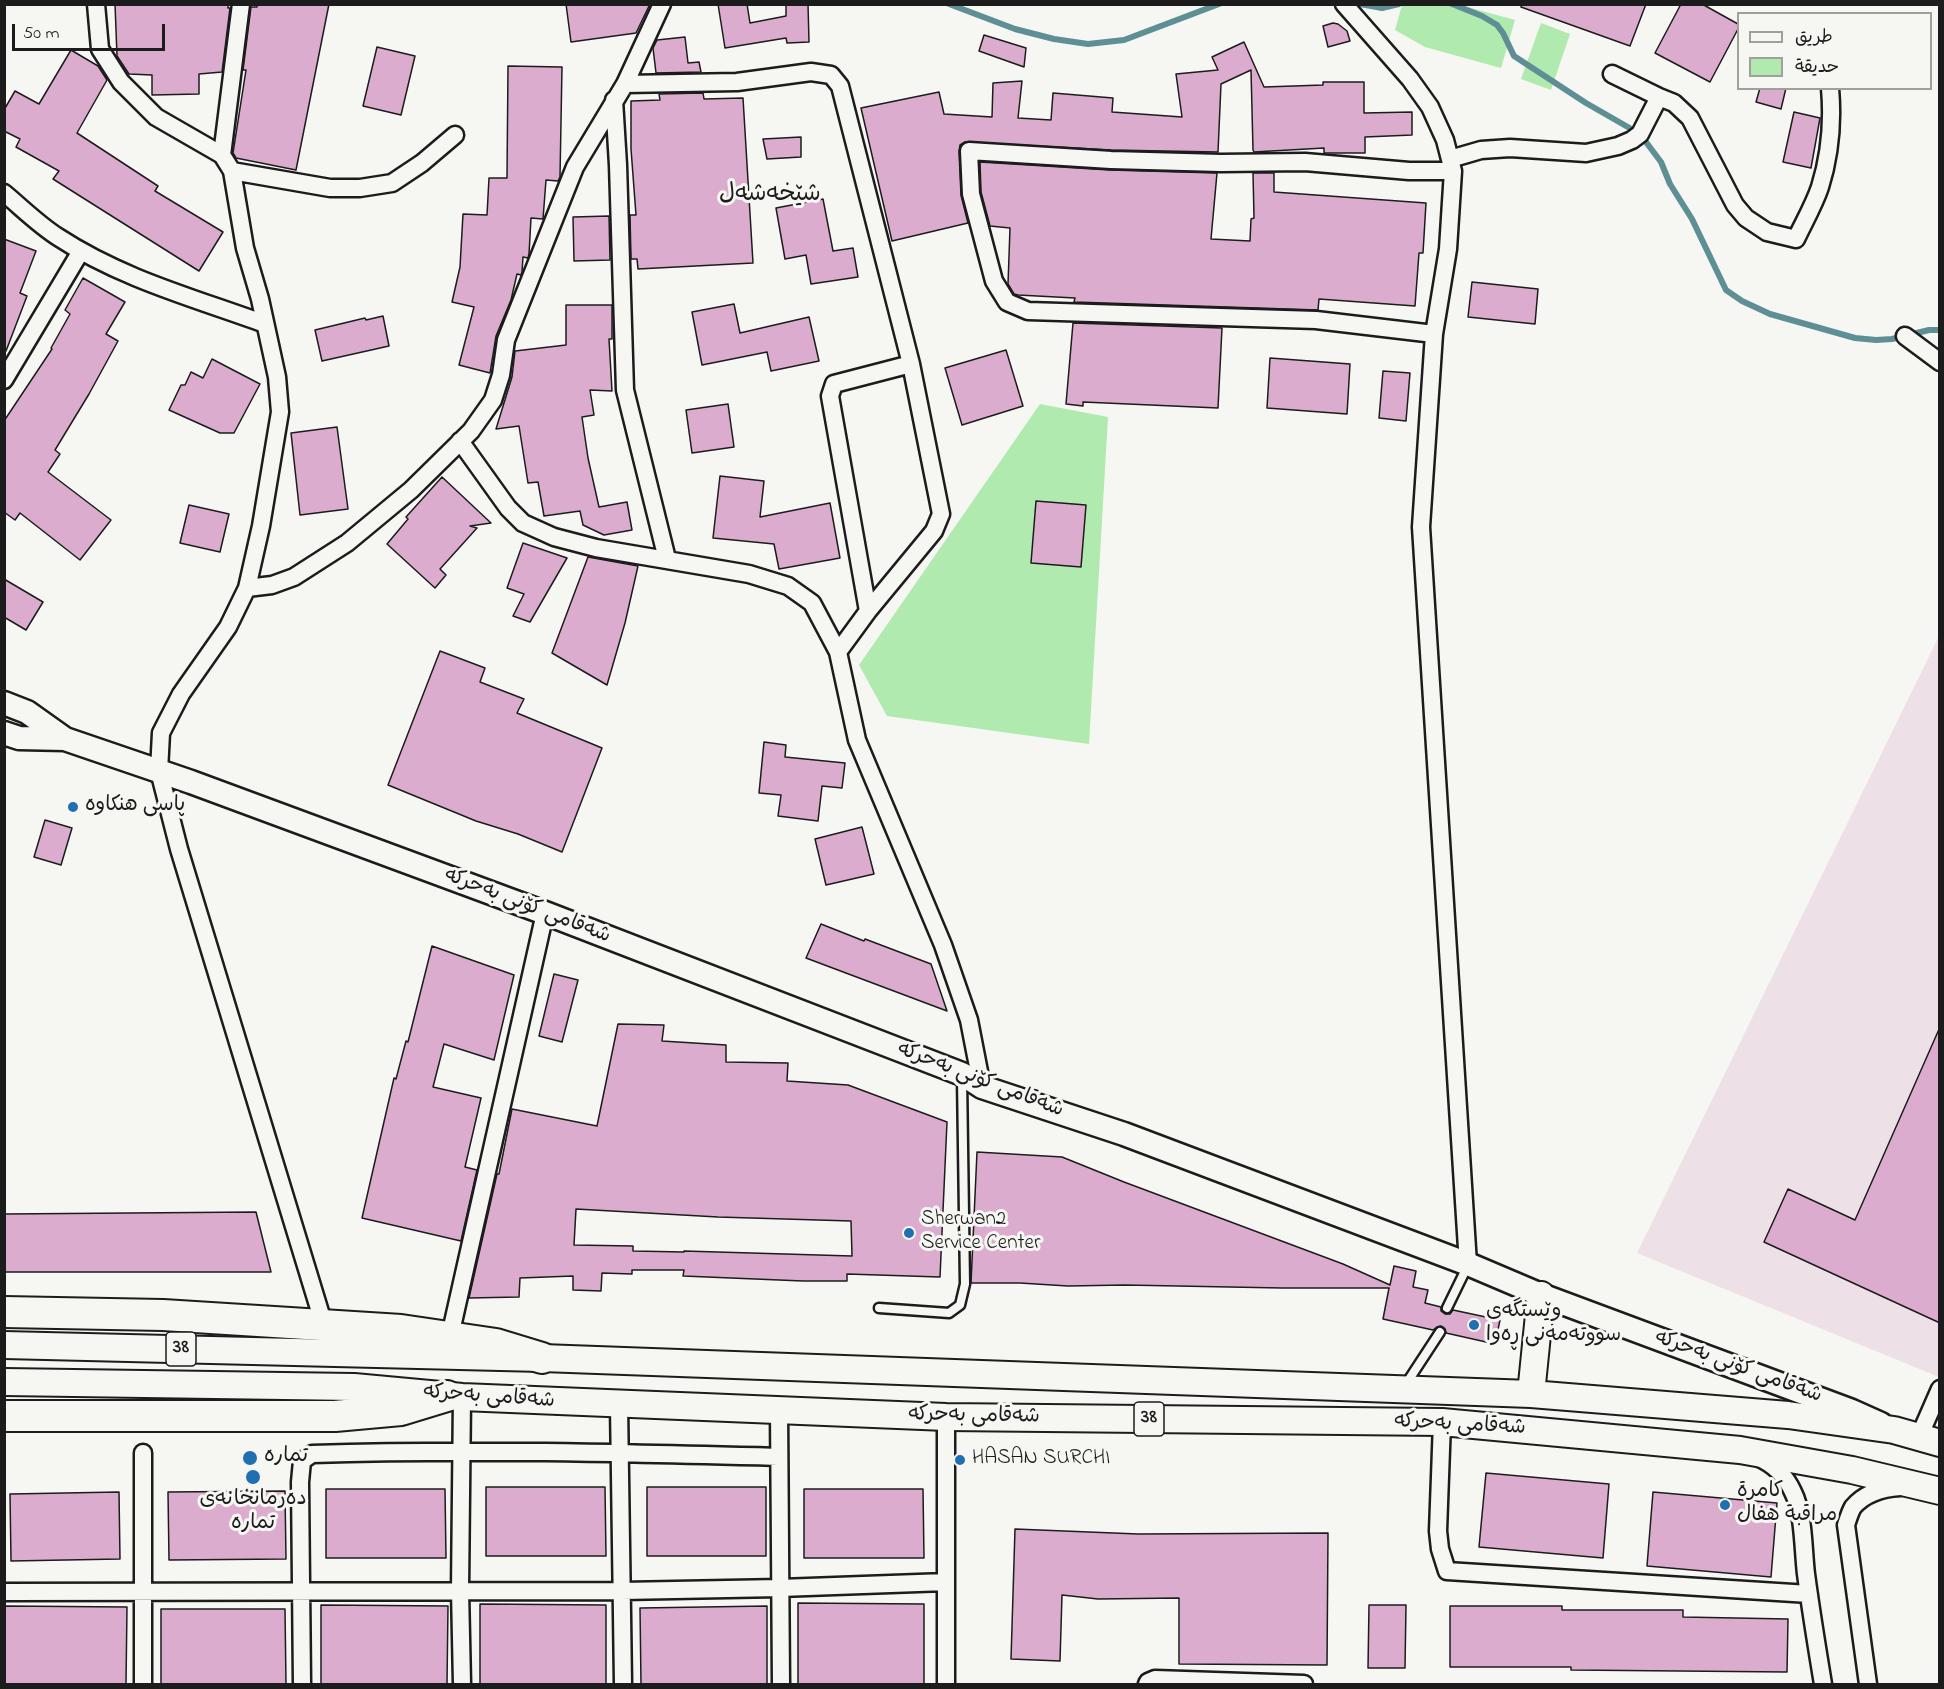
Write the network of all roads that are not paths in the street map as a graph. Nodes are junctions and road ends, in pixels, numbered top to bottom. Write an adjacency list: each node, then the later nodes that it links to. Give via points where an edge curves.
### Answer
1 (96, 4): 11 (street, via 100,50 121,82 156,117)
2 (241, 4): 11 (street)
3 (662, 4): 6 (street)
4 (1344, 4): 12 (street, via 1410,79 1430,108)
5 (1612, 74): 8 (street)
6 (625, 84): 9 (street); 20 (street, via 737,82 811,72 831,75 840,86)
7 (1830, 90): 8 (street, via 1832,131 1827,159 1820,188 1796,239 1767,232 1746,218 1735,205 1690,118 1674,103)
8 (1659, 97): 12 (street, via 1636,137 1618,146 1586,153 1481,150)
9 (614, 100): 22 (street, via 575,167 506,340 493,400); 23 (street, via 625,390)
10 (455, 135): 13 (street, via 392,183 330,188)
11 (222, 155): 13 (street)
12 (1451, 165): 17 (street, via 1448,249); 17 (street, via 1409,171 1305,162 1122,160 969,151 971,194 994,281 1007,302 1029,311 1317,320)
13 (232, 171): 16 (street, via 245,248)
14 (4, 193): 15 (street, via 56,236)
15 (81, 251): 16 (street, via 148,284); 21 (street)
16 (265, 324): 24 (street, via 280,412)
17 (1434, 334): 34 (street, via 1421,527)
18 (1905, 336): 19 (street)
19 (1940, 362)
20 (911, 364): 25 (street, via 942,514 934,531); 25 (street, via 834,384 830,396)
21 (6, 375)
22 (460, 441): 23 (street, via 523,523 554,537 596,548); 24 (street, via 411,490 347,543 294,577)
23 (667, 559): 26 (street, via 750,574 788,586 812,603)
24 (247, 588): 30 (street, via 228,627 170,713 161,733)
25 (868, 611): 26 (street)
26 (838, 652): 33 (street, via 857,740 943,945 969,1020)
27 (4, 703): 29 (street, شەقامی کۆنی بەحرکە, via 27,712)
28 (4, 733): 29 (street, شەقامی کۆنی بەحرکە, via 20,738)
29 (65, 739): 30 (street, شەقامی کۆنی بەحرکە)
30 (159, 771): 31 (street, شەقامی کۆنی بەحرکە); 39 (street, via 179,849)
31 (545, 913): 32 (street, شەقامی کۆنی بەحرکە); 41 (street)
32 (962, 1074): 33 (street, شەقامی کۆنی بەحرکە); 36 (lane, via 965,1284 960,1305 949,1313)
33 (982, 1087): 34 (street, شەقامی کۆنی بەحرکە, via 1124,1134)
34 (1468, 1264): 35 (street, شەقامی کۆنی بەحرکە); 37 (lane)
35 (1541, 1295): 47 (main road); 54 (street, شەقامی کۆنی بەحرکە)
36 (879, 1308)
37 (1447, 1308)
38 (4, 1312): 39 (highway)
39 (324, 1324): 41 (highway)
40 (1440, 1332): 46 (lane)
41 (450, 1336): 43 (highway)
42 (4, 1345): 43 (main road, شەقامی بەحرکە / 38)
43 (542, 1358): 46 (main road, شەقامی بەحرکە / 38)
44 (4, 1382): 48 (main road, شەقامی بەحرکە / 38, via 354,1387)
45 (1940, 1389): 55 (street)
46 (1402, 1390): 47 (main road, شەقامی بەحرکە / 38)
47 (1531, 1394): 54 (main road, شەقامی بەحرکە / 38, via 1788,1415)
48 (454, 1397): 49 (main road, شەقامی بەحرکە / 38); 51 (highway, via 401,1410 335,1416); 57 (street)
49 (619, 1405): 50 (main road, شەقامی بەحرکە / 38); 59 (street)
50 (779, 1410): 52 (main road, شەقامی بەحرکە / 38); 60 (street)
51 (4, 1416)
52 (946, 1417): 53 (main road, شەقامی بەحرکە / 38); 62 (street)
53 (1442, 1422): 56 (main road, شەقامی بەحرکە / 38); 69 (street, via 1438,1531 1447,1571)
54 (1894, 1430): 55 (main road, شەقامی بەحرکە / 38)
55 (1929, 1440)
56 (1740, 1450): 61 (main road, شەقامی بەحرکە / 38); 69 (street, via 1768,1462 1792,1489 1798,1504)
57 (462, 1451): 59 (street); 64 (street, via 312,1454 302,1461); 65 (street)
58 (143, 1453): 68 (street)
59 (620, 1453): 60 (street); 66 (street)
60 (779, 1457): 63 (street)
61 (1928, 1488): 79 (street, via 1884,1488 1852,1508 1846,1525)
62 (946, 1582): 63 (street); 75 (street)
63 (780, 1588): 66 (street); 74 (street)
64 (301, 1590): 65 (street); 68 (street); 71 (street)
65 (460, 1590): 66 (street); 72 (street)
66 (622, 1591): 73 (street)
67 (4, 1592): 68 (street)
68 (142, 1593): 70 (street)
69 (1809, 1594): 78 (street)
70 (143, 1684)
71 (302, 1684)
72 (462, 1684)
73 (623, 1684)
74 (781, 1684)
75 (946, 1684)
76 (1147, 1684): 77 (street, via 1155,1679)
77 (1304, 1684)
78 (1823, 1684)
79 (1868, 1684)

